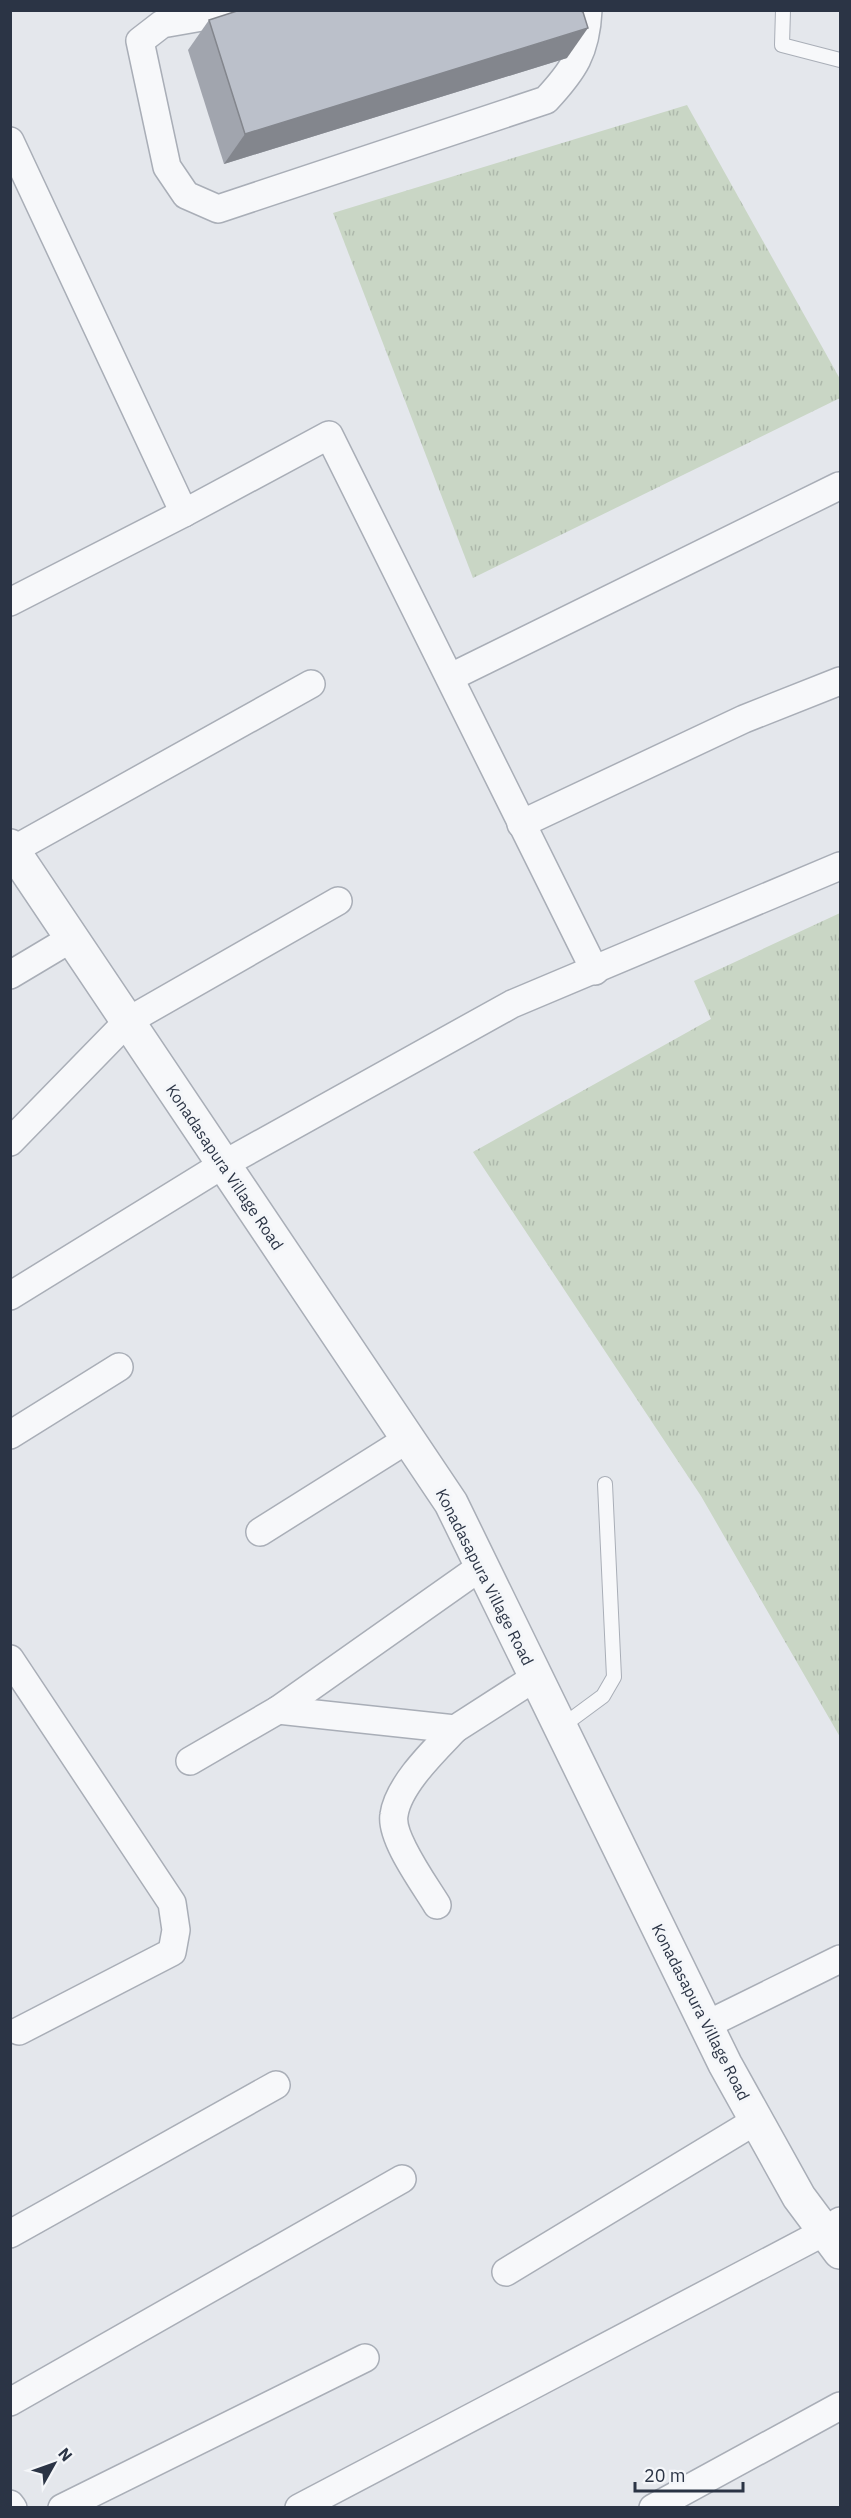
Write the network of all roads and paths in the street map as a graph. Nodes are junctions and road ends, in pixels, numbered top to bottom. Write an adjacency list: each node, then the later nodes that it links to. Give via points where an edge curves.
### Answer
1 (242, 10): 2 (street, via 162,24 140,41 167,167 186,195 218,208 546,100 572,72 587,33)
2 (588, 10)
3 (783, 10): 4 (lane, via 782,45)
4 (840, 60)
5 (10, 141): 7 (street)
6 (839, 486): 9 (street)
7 (184, 513): 8 (street); 9 (street, via 329,435)
8 (10, 602)
9 (451, 677): 12 (street)
10 (840, 681): 12 (street, via 744,719)
11 (311, 684): 13 (street)
12 (521, 824): 17 (street)
13 (12, 848): 16 (street, Konadasapura Village Road)
14 (840, 866): 17 (street)
15 (338, 901): 19 (street)
16 (72, 938): 18 (street); 19 (street, Konadasapura Village Road)
17 (596, 971): 21 (street, via 512,1004)
18 (10, 975)
19 (128, 1021): 20 (street); 21 (street, Konadasapura Village Road)
20 (10, 1142)
21 (224, 1164): 22 (street); 25 (street, Konadasapura Village Road)
22 (10, 1296)
23 (119, 1367): 24 (street)
24 (10, 1435)
25 (408, 1438): 27 (street); 28 (street, Konadasapura Village Road, via 451,1503)
26 (605, 1484): 32 (lane, via 614,1677 603,1696)
27 (260, 1532)
28 (482, 1566): 30 (street, Konadasapura Village Road); 31 (street)
29 (10, 1659): 38 (street, via 172,1903 176,1930 172,1952)
30 (536, 1677): 32 (street, Konadasapura Village Road); 33 (street)
31 (278, 1710): 33 (street); 34 (street)
32 (561, 1727): 37 (street, Konadasapura Village Road)
33 (455, 1729): 35 (street, via 412,1776 393,1815 402,1849)
34 (190, 1761)
35 (437, 1905)
36 (840, 1959): 37 (street)
37 (706, 2025): 40 (street, Konadasapura Village Road)
38 (20, 2031)
39 (276, 2085): 42 (street)
40 (757, 2120): 43 (street, Konadasapura Village Road, via 799,2197); 44 (street)
41 (402, 2179): 46 (street)
42 (10, 2234)
43 (835, 2235): 49 (street)
44 (506, 2272)
45 (365, 2358): 48 (street)
46 (10, 2402)
47 (840, 2406): 50 (street)
48 (62, 2508)
49 (299, 2508)
50 (653, 2508)

